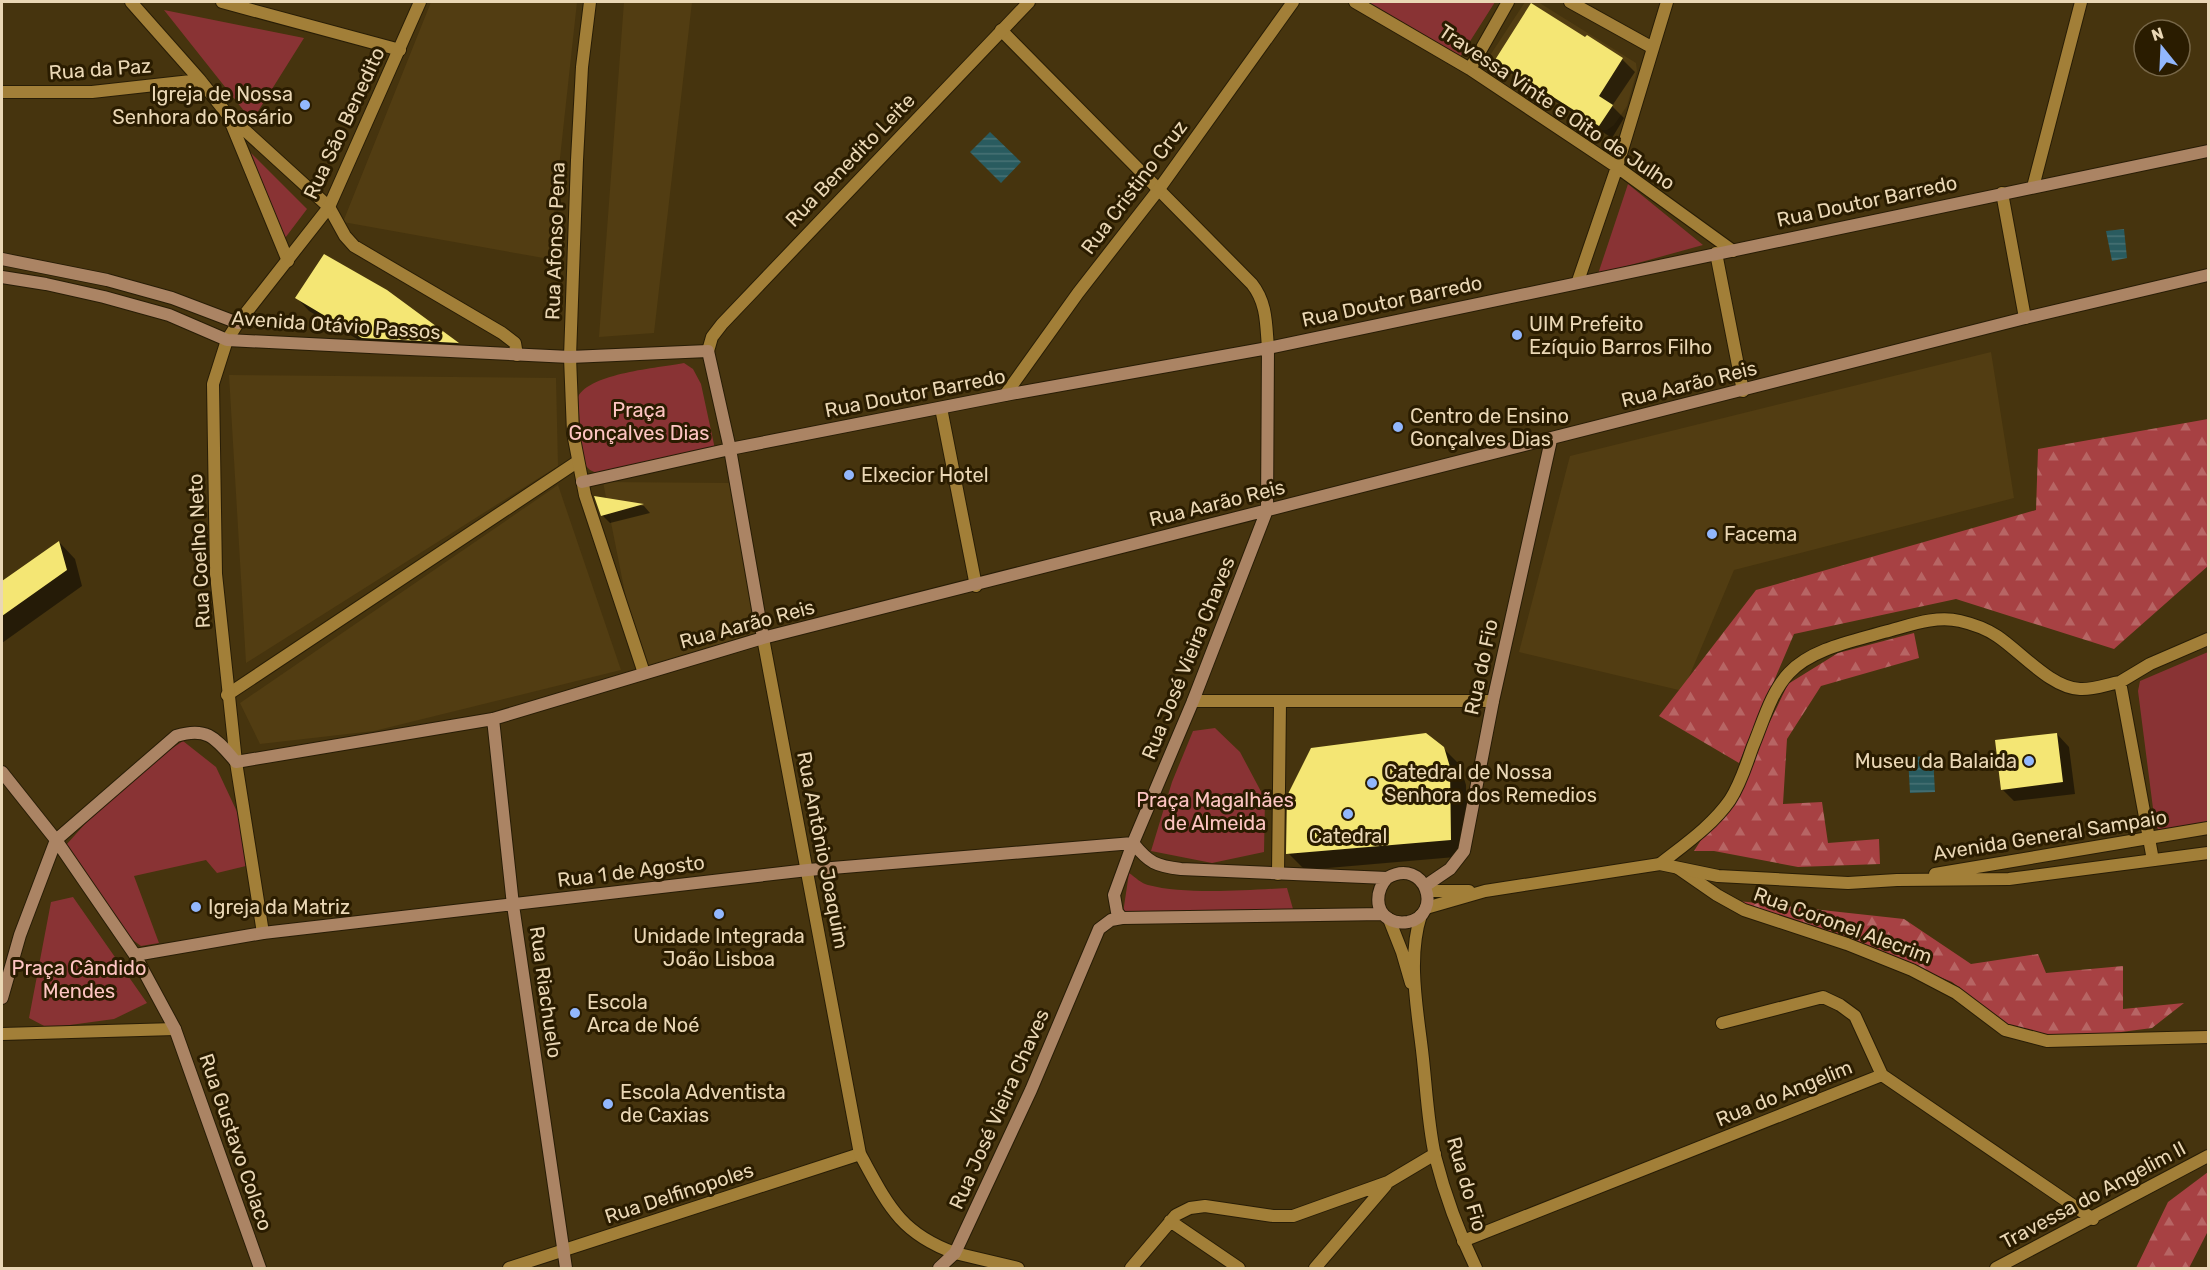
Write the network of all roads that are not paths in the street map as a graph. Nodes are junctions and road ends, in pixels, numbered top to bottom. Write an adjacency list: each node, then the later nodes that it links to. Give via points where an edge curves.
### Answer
1 (131, 2): 16 (street)
2 (222, 2): 14 (street)
3 (420, 2): 14 (street, Rua São Benedito)
4 (590, 2): 40 (street, Rua Afonso Pena, via 579,112)
5 (1029, 2): 12 (street, Rua Benedito Leite)
6 (1293, 2): 22 (street, Rua Cristino Cruz)
7 (1355, 2): 15 (street, Travessa Vinte e Oito de Julho)
8 (1508, 2): 15 (street)
9 (1570, 2): 13 (street)
10 (1667, 2): 13 (street)
11 (2081, 2): 21 (street)
12 (1001, 30): 22 (street); 38 (street, Rua Benedito Leite, via 722,324)
13 (1653, 48): 20 (street)
14 (400, 51): 24 (street, Rua São Benedito)
15 (1470, 69): 20 (street, Travessa Vinte e Oito de Julho)
16 (200, 80): 17 (street, Rua da Paz, via 92,92); 18 (street)
17 (2, 92)
18 (227, 114): 24 (street); 28 (street)
19 (2208, 151): 21 (main road, Rua Doutor Barredo)
20 (1617, 167): 25 (street, Travessa Vinte e Oito de Julho); 32 (street)
21 (2033, 187): 23 (main road, Rua Doutor Barredo)
22 (1159, 189): 37 (street, via 1259,293 1265,306); 42 (street, Rua Cristino Cruz)
23 (2002, 193): 25 (main road, Rua Doutor Barredo); 34 (street)
24 (328, 207): 28 (street, Rua São Benedito); 39 (street, via 354,246 502,333 515,343)
25 (1733, 250): 26 (main road, Rua Doutor Barredo)
26 (1716, 253): 32 (main road, Rua Doutor Barredo); 41 (street)
27 (2, 259): 31 (main road, Avenida Otávio Passos)
28 (288, 261): 35 (street, Rua São Benedito)
29 (2208, 275): 34 (main road, Rua Aarão Reis)
30 (2, 277): 33 (main road, Avenida Otávio Passos)
31 (107, 280): 33 (street); 35 (main road, Avenida Otávio Passos, via 172,298)
32 (1578, 281): 37 (main road, Rua Doutor Barredo)
33 (104, 297): 36 (main road, Avenida Otávio Passos, via 169,315)
34 (2025, 318): 41 (main road, Rua Aarão Reis)
35 (238, 323): 36 (street, Rua São Benedito)
36 (227, 340): 39 (main road, Avenida Otávio Passos); 54 (street, Rua Coelho Neto, via 213,384 216,574)
37 (1268, 348): 42 (main road, Rua Doutor Barredo); 48 (main road, Rua José Vieira Chaves)
38 (708, 351): 40 (main road, Avenida Otávio Passos); 45 (main road, Rua Antônio Joaquim)
39 (517, 355): 40 (main road, Avenida Otávio Passos)
40 (570, 357): 46 (street, Rua Afonso Pena, via 570,404)
41 (1743, 391): 44 (main road, Rua Aarão Reis)
42 (1005, 395): 43 (main road, Rua Doutor Barredo)
43 (941, 408): 45 (main road, Rua Doutor Barredo); 49 (street)
44 (1551, 440): 48 (main road, Rua Aarão Reis); 56 (main road, Rua do Fio)
45 (730, 449): 47 (main road, Rua Doutor Barredo); 50 (main road, Rua Antônio Joaquim)
46 (577, 462): 47 (street, Rua Afonso Pena); 54 (street)
47 (582, 482): 52 (street, Rua Afonso Pena)
48 (1267, 510): 49 (main road, Rua Aarão Reis); 55 (main road, Rua José Vieira Chaves)
49 (976, 586): 50 (main road, Rua Aarão Reis)
50 (763, 638): 52 (main road, Rua Aarão Reis); 69 (street, Rua Antônio Joaquim)
51 (2208, 639): 53 (street)
52 (644, 674): 58 (main road, Rua Aarão Reis)
53 (2120, 682): 62 (street); 67 (street, via 2082,690 2069,688 1998,637 1979,626 1956,620 1916,623 1832,647 1788,673 1728,802 1701,831)
54 (227, 695): 59 (street, Rua Coelho Neto)
55 (1193, 700): 57 (street); 64 (main road, Rua José Vieira Chaves)
56 (1493, 701): 57 (street); 73 (main road, Rua do Fio, via 1464,851)
57 (1280, 702): 70 (street)
58 (493, 719): 59 (main road, Rua Aarão Reis); 75 (main road, Rua Riachuelo)
59 (236, 762): 63 (main road, via 216,739 204,732 176,736); 79 (street)
60 (2, 772): 63 (main road)
61 (2208, 828): 62 (street, Avenida General Sampaio)
62 (2149, 839): 66 (street); 72 (street, Avenida General Sampaio)
63 (56, 840): 80 (main road); 81 (main road, via 20,935)
64 (1133, 843): 69 (main road, Rua 1 de Agosto); 70 (main road, via 1158,866); 78 (main road, Rua José Vieira Chaves, via 1114,895)
65 (2208, 853): 66 (street, Avenida General Sampaio)
66 (2153, 860): 72 (street, Avenida General Sampaio, via 2009,879)
67 (1660, 864): 68 (street, Avenida General Sampaio); 74 (street, Avenida General Sampaio)
68 (1674, 866): 72 (street, Avenida General Sampaio, via 1718,876 1848,883); 86 (street, Rua Coronel Alecrim, via 1744,910 1847,944 1934,980 2005,1030 2047,1041)
69 (808, 870): 75 (main road, Rua 1 de Agosto); 88 (street, Rua Antônio Joaquim)
70 (1278, 874): 71 (main road)
71 (1387, 878): 73 (main road, via 1410,874); 77 (main road, via 1378,891)
72 (1898, 880)
73 (1426, 889): 74 (street, Avenida General Sampaio); 76 (main road)
74 (1485, 891): 76 (street, Avenida General Sampaio)
75 (513, 905): 79 (main road, Rua 1 de Agosto); 95 (main road, Rua Riachuelo)
76 (1423, 911): 77 (main road, via 1406,922); 82 (street, Rua do Fio, via 1416,935)
77 (1386, 916): 78 (main road); 82 (street, Rua do Fio, via 1402,952)
78 (1122, 918): 96 (main road, Rua José Vieira Chaves, via 1099,929 1031,1090)
79 (263, 933): 80 (main road, Rua 1 de Agosto)
80 (135, 955): 84 (main road)
81 (2, 998)
82 (1416, 1002): 89 (street, Rua do Fio)
83 (1722, 1023): 87 (street, via 1823,997 1855,1016)
84 (175, 1029): 85 (street); 97 (main road, Rua Gustavo Colaco)
85 (2, 1034)
86 (2208, 1037)
87 (1882, 1074): 92 (street, Rua do Angelim); 94 (street, Rua do Angelim)
88 (860, 1154): 95 (street, Rua Delfinopoles); 96 (street, Rua Antônio Joaquim, via 892,1210 912,1231 931,1245)
89 (1435, 1154): 91 (street); 94 (street, Rua do Fio)
90 (2208, 1156): 92 (street, Travessa do Angelim II)
91 (1388, 1182): 93 (street, via 1293,1216 1205,1206 1190,1208); 104 (street)
92 (2093, 1219): 106 (street, Travessa do Angelim II)
93 (1170, 1221): 102 (street); 103 (street)
94 (1463, 1241): 105 (street, Rua do Fio)
95 (564, 1251): 98 (street, Rua Delfinopoles); 99 (main road, Rua Riachuelo)
96 (955, 1253): 100 (main road); 101 (street, Rua Antônio Joaquim)
97 (260, 1269)
98 (509, 1269)
99 (566, 1269)
100 (939, 1269)
101 (1018, 1269)
102 (1131, 1269)
103 (1239, 1269)
104 (1315, 1269)
105 (1476, 1269)
106 (1996, 1269)

